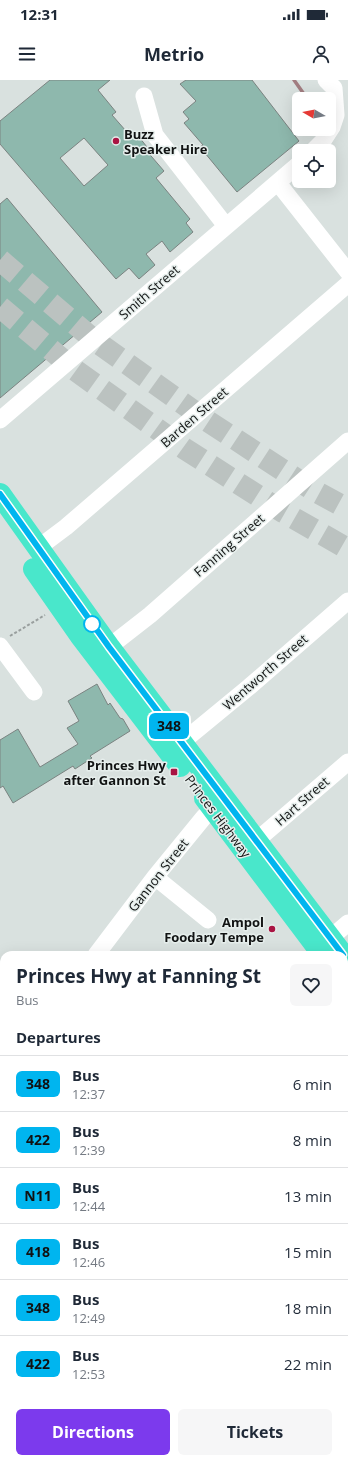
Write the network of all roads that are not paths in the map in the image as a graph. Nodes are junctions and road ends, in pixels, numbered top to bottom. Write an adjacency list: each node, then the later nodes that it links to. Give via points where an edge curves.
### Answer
1 (326, 80): 3 (street, via 334,88 336,115 332,127)
2 (144, 96): 6 (street, via 155,135)
3 (320, 144)
4 (292, 170): 5 (street, Smith Street)
5 (278, 183): 6 (street, Smith Street); 7 (street)
6 (226, 226): 9 (street, Smith Street)
7 (348, 272)
8 (348, 284): 13 (street, Barden Street, via 66,527)
9 (2, 417)
10 (348, 441): 16 (street, Fanning Street, via 150,615)
11 (0, 494): 13 (highway, Princes Highway)
12 (0, 521): 20 (highway, Princes Highway, via 80,635)
13 (38, 548): 16 (highway, Princes Highway)
14 (348, 601): 18 (street, Wentworth Street)
15 (3, 642): 17 (street)
16 (109, 647): 18 (highway, Princes Highway)
17 (34, 692)
18 (182, 743): 20 (highway, Princes Highway)
19 (348, 762): 21 (street, Hart Street)
20 (218, 804): 21 (highway, Princes Highway); 22 (street, Gannon Street); 25 (highway, Princes Highway, via 227,828)
21 (257, 840): 25 (highway, Princes Highway)
22 (155, 877): 23 (street); 26 (street, Gannon Street)
23 (208, 920)
24 (348, 923): 25 (street)
25 (321, 949)
26 (99, 951)

